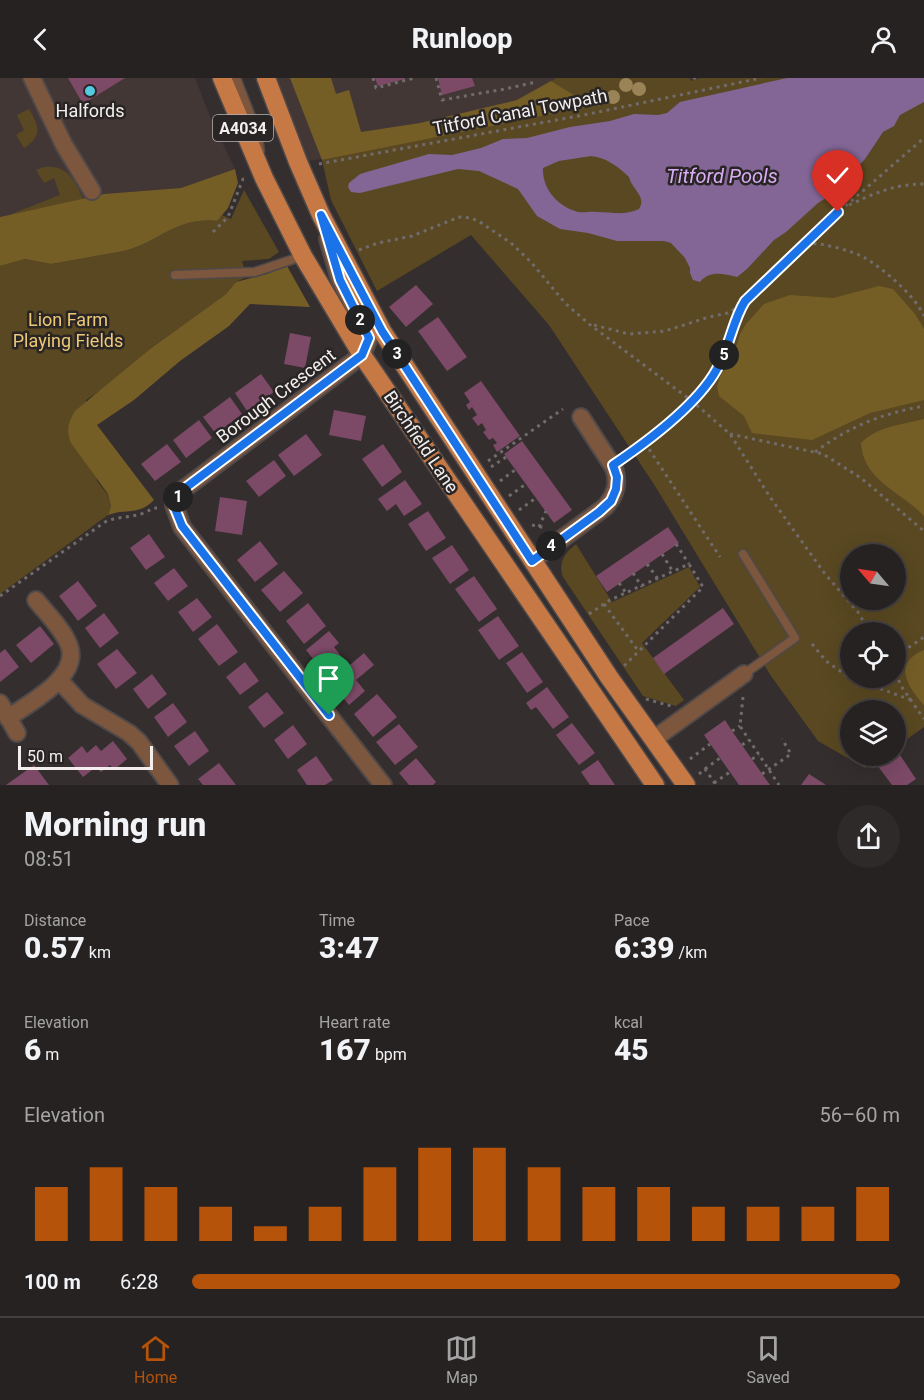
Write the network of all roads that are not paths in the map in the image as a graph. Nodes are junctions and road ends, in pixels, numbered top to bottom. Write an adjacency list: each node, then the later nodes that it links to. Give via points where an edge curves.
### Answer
1 (32, 78): 6 (street, via 64,145)
2 (222, 78): 5 (main road, Birchfield Lane / A4034)
3 (236, 78): 5 (lane, via 257,132)
4 (266, 78): 7 (main road, Birchfield Lane / A4034)
5 (264, 178): 8 (main road, Birchfield Lane / A4034)
6 (92, 191)
7 (321, 215): 10 (street, Borough Crescent, via 340,280 369,338); 15 (main road, Birchfield Lane / A4034, via 382,331)
8 (303, 256): 9 (lane, via 255,272); 10 (main road, Birchfield Lane / A4034)
9 (175, 275)
10 (362, 355): 24 (street, Borough Crescent, via 180,492 174,506 182,526); 25 (main road, Birchfield Lane / A4034)
11 (580, 417): 13 (street)
12 (630, 453): 13 (lane)
13 (613, 465): 15 (street, via 617,477 611,501)
14 (743, 554): 17 (lane, via 795,638)
15 (532, 561): 21 (main road, Birchfield Lane / A4034)
16 (36, 600): 18 (street, via 70,648)
17 (744, 674): 21 (street)
18 (60, 681): 19 (street); 23 (street, via 82,705 139,742)
19 (3, 710): 20 (street)
20 (17, 733)
21 (654, 739): 22 (main road, Birchfield Lane / A4034)
22 (690, 781)
23 (170, 785)
24 (383, 785)
25 (655, 785)

